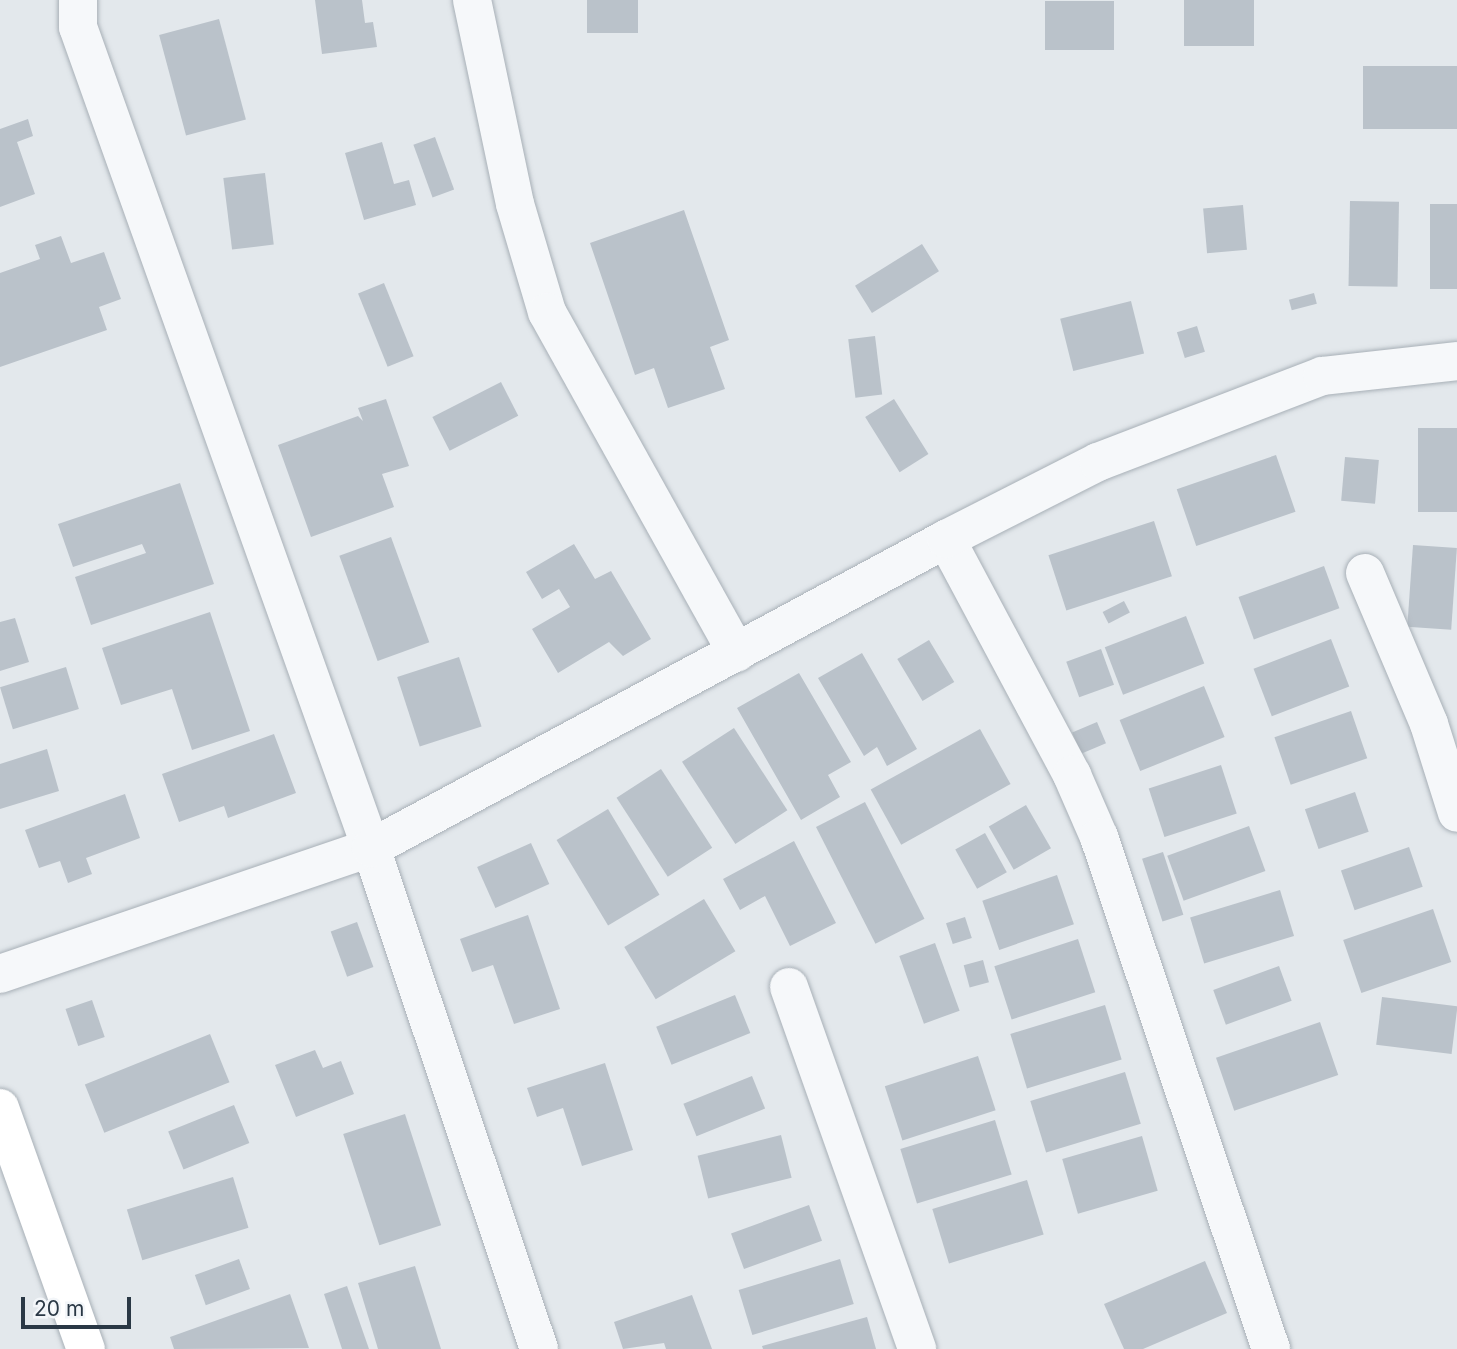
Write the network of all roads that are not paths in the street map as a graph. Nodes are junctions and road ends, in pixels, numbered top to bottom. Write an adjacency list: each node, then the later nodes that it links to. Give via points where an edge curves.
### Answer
1 (78, 0): 9 (street, via 78,27)
2 (472, 0): 6 (street, via 515,204 547,312)
3 (1457, 361): 4 (street, via 1322,376 1098,463)
4 (946, 539): 6 (street); 16 (street, via 1072,775 1099,837)
5 (1365, 573): 7 (street)
6 (737, 653): 9 (street)
7 (1443, 723): 8 (street)
8 (1457, 813)
9 (371, 848): 10 (street); 14 (street)
10 (0, 974)
11 (789, 987): 15 (street)
12 (0, 1108): 13 (street)
13 (86, 1349)
14 (539, 1349)
15 (917, 1349)
16 (1271, 1349)

